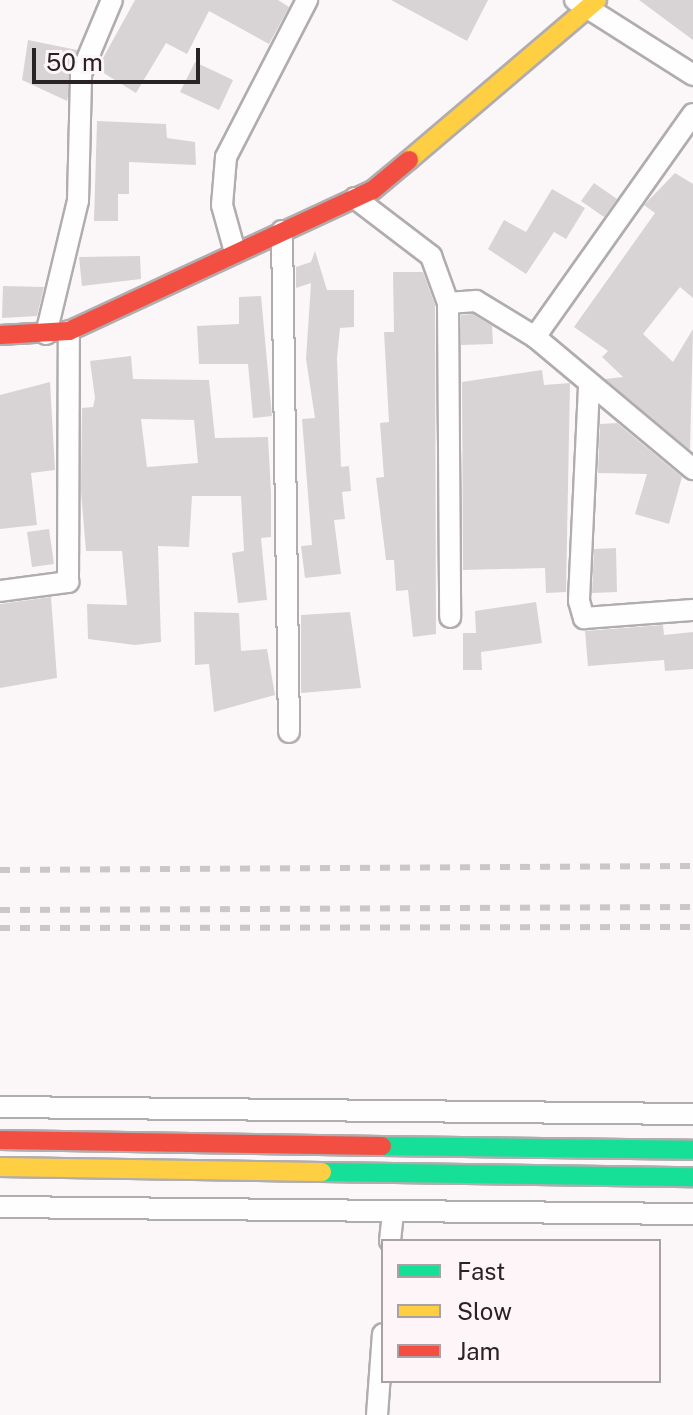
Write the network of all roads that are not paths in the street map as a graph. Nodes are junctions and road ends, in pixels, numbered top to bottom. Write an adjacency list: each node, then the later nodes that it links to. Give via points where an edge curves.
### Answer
1 (112, 0): 11 (street, via 81,74 78,201)
2 (307, 0): 8 (street, via 226,157 222,205)
3 (587, 3): 4 (street); 6 (main road)
4 (693, 75)
5 (693, 114): 13 (street)
6 (355, 198): 7 (main road); 9 (street, via 431,256)
7 (282, 231): 8 (main road); 19 (street)
8 (235, 252): 10 (main road)
9 (448, 303): 13 (street, via 476,301); 18 (street)
10 (69, 331): 11 (main road); 16 (street, via 68,582)
11 (46, 334): 12 (main road)
12 (0, 335)
13 (535, 337): 14 (street)
14 (589, 387): 15 (street); 17 (street, via 584,618)
15 (693, 469)
16 (0, 591)
17 (693, 610)
18 (450, 617)
19 (289, 732)
20 (0, 1107): 21 (street)
21 (693, 1114)
22 (0, 1140): 23 (main road)
23 (693, 1150)
24 (0, 1167): 25 (main road)
25 (693, 1177)
26 (0, 1207): 27 (street)
27 (393, 1213): 28 (street); 29 (street)
28 (693, 1214)
29 (390, 1239)
30 (381, 1361): 31 (street)
31 (377, 1415)

